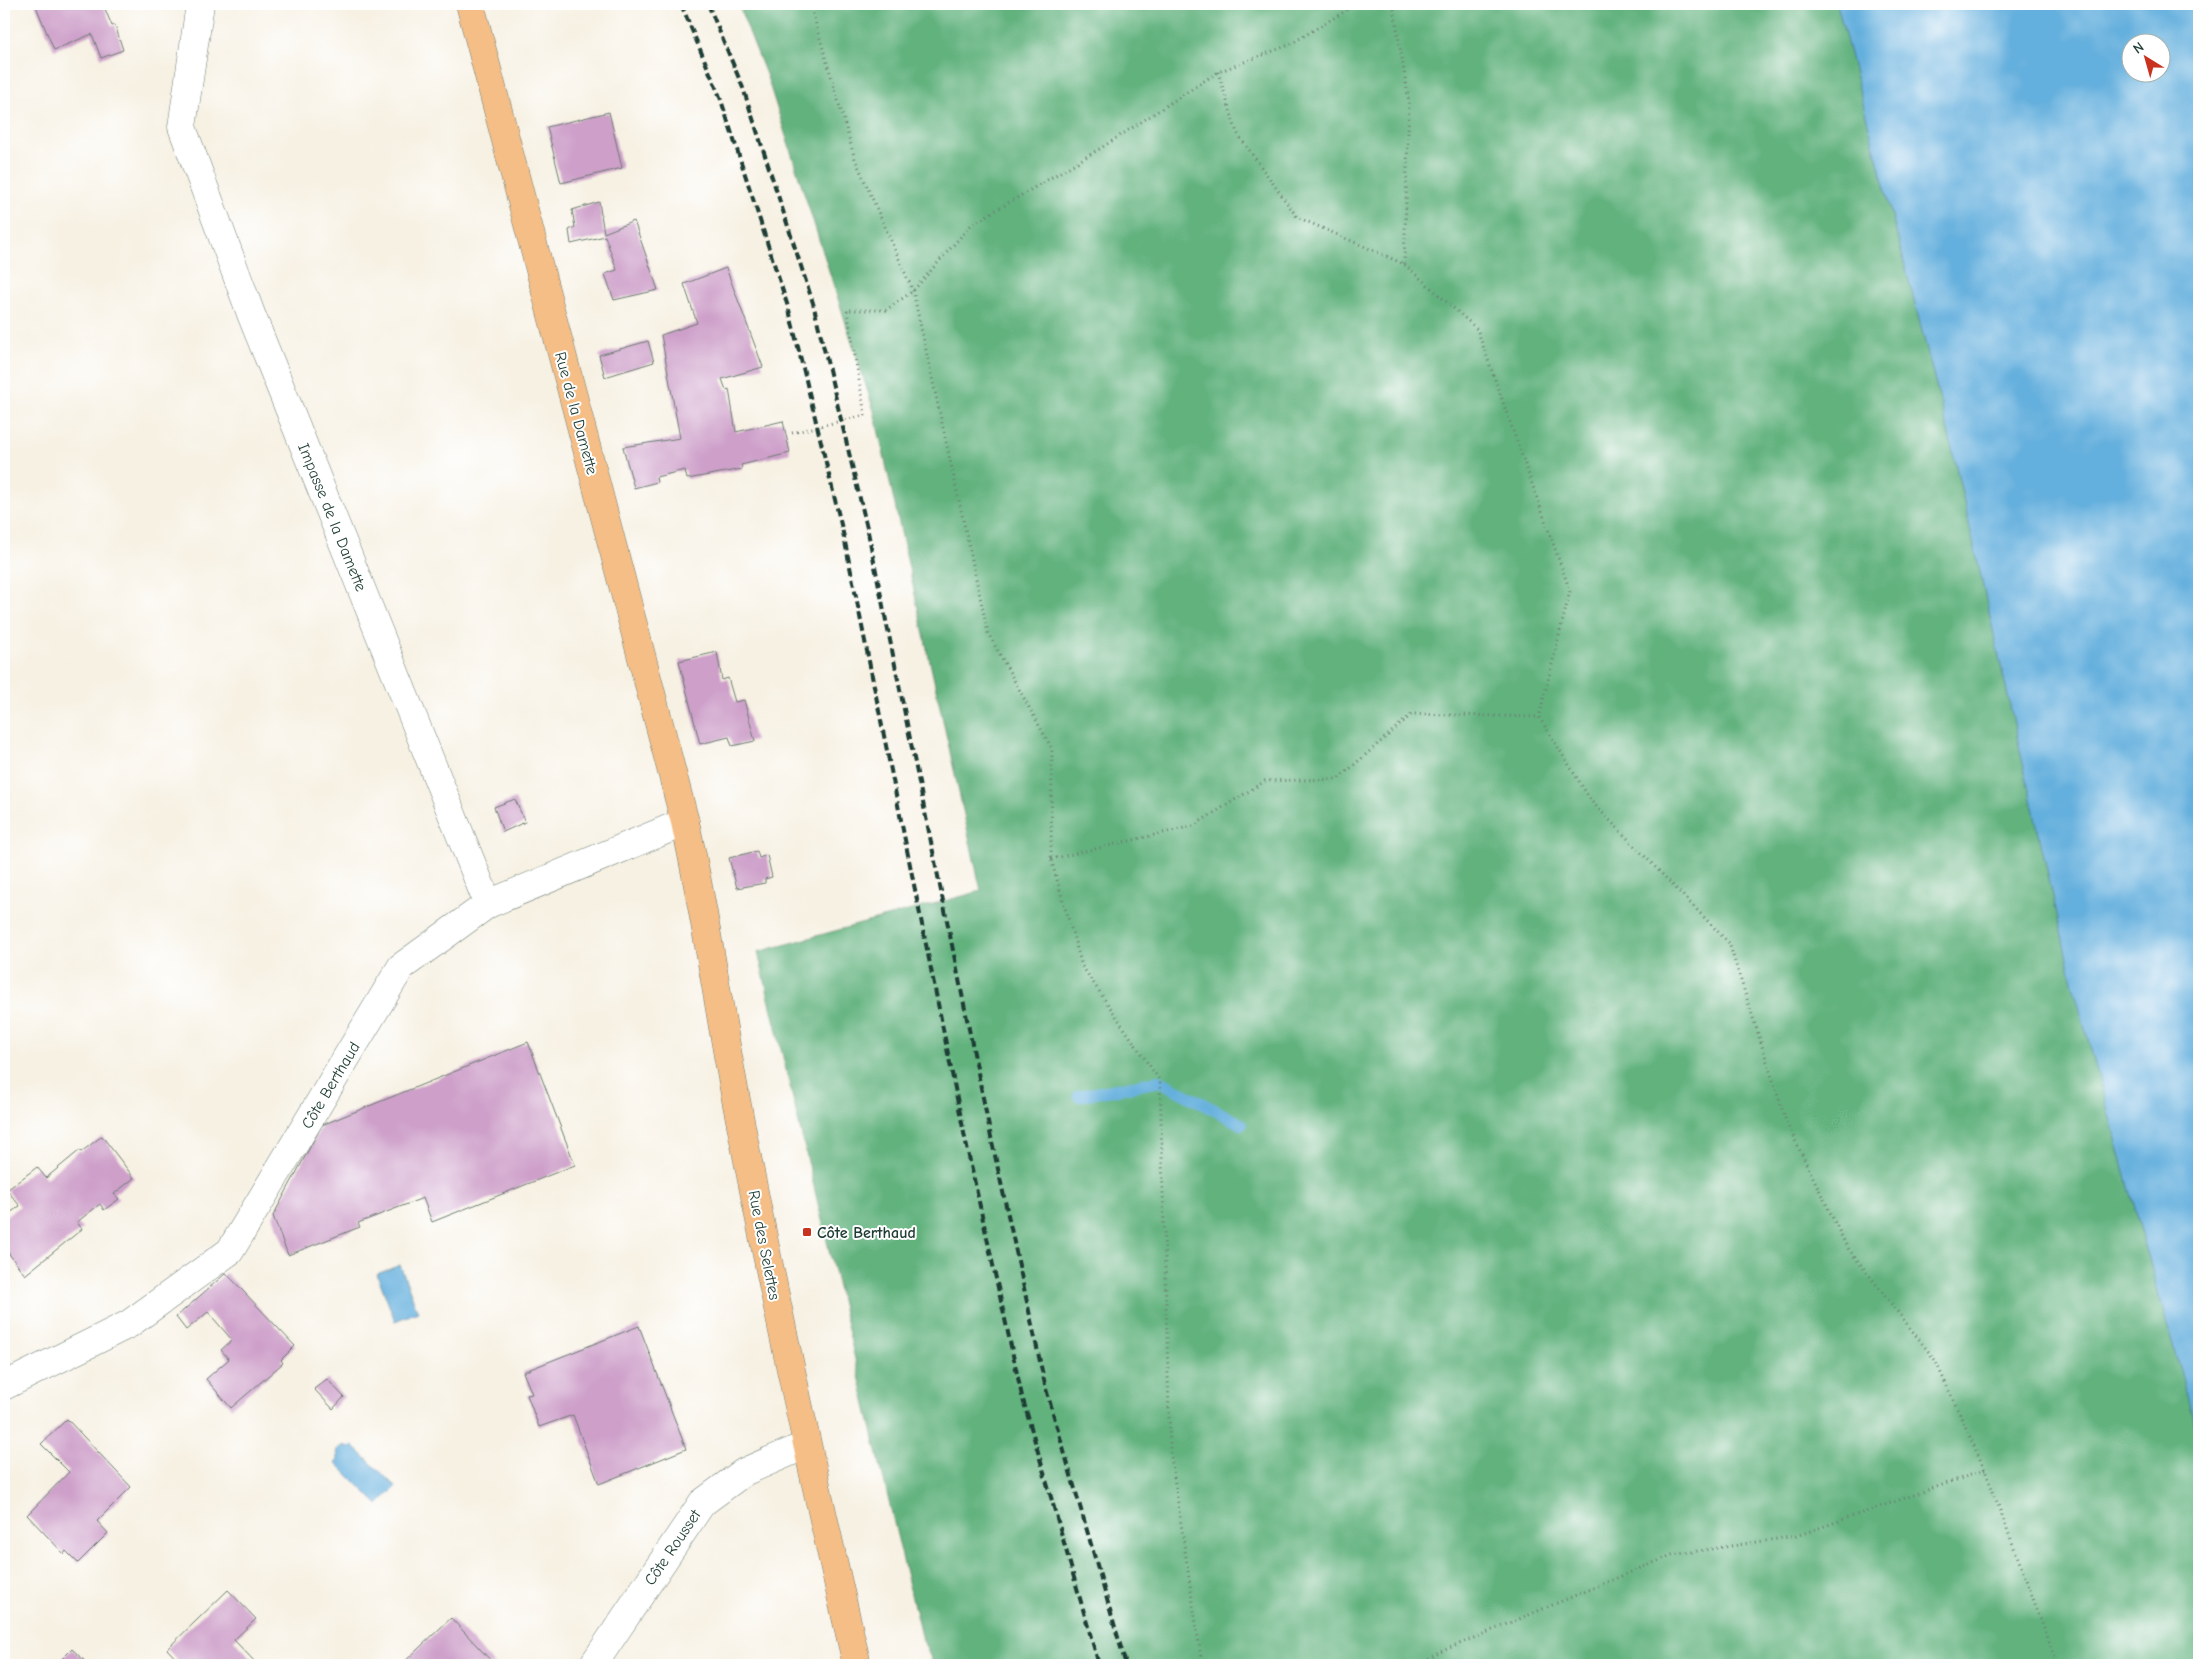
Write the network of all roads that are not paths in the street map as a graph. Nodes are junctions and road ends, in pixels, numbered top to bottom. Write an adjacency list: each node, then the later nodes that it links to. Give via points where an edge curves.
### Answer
1 (200, 4): 4 (street, Impasse de la Damette, via 182,127 251,314)
2 (470, 4): 3 (main road, Rue de la Damette)
3 (685, 822): 4 (street, Côte Berthaud); 6 (main road, Rue des Selettes, via 739,1118)
4 (488, 904): 5 (street, Côte Berthaud, via 401,967 230,1252 129,1324)
5 (4, 1386)
6 (806, 1445): 7 (street, Côte Rousset, via 744,1472 702,1503); 8 (main road, Rue des Selettes)
7 (593, 1665)
8 (857, 1665)

